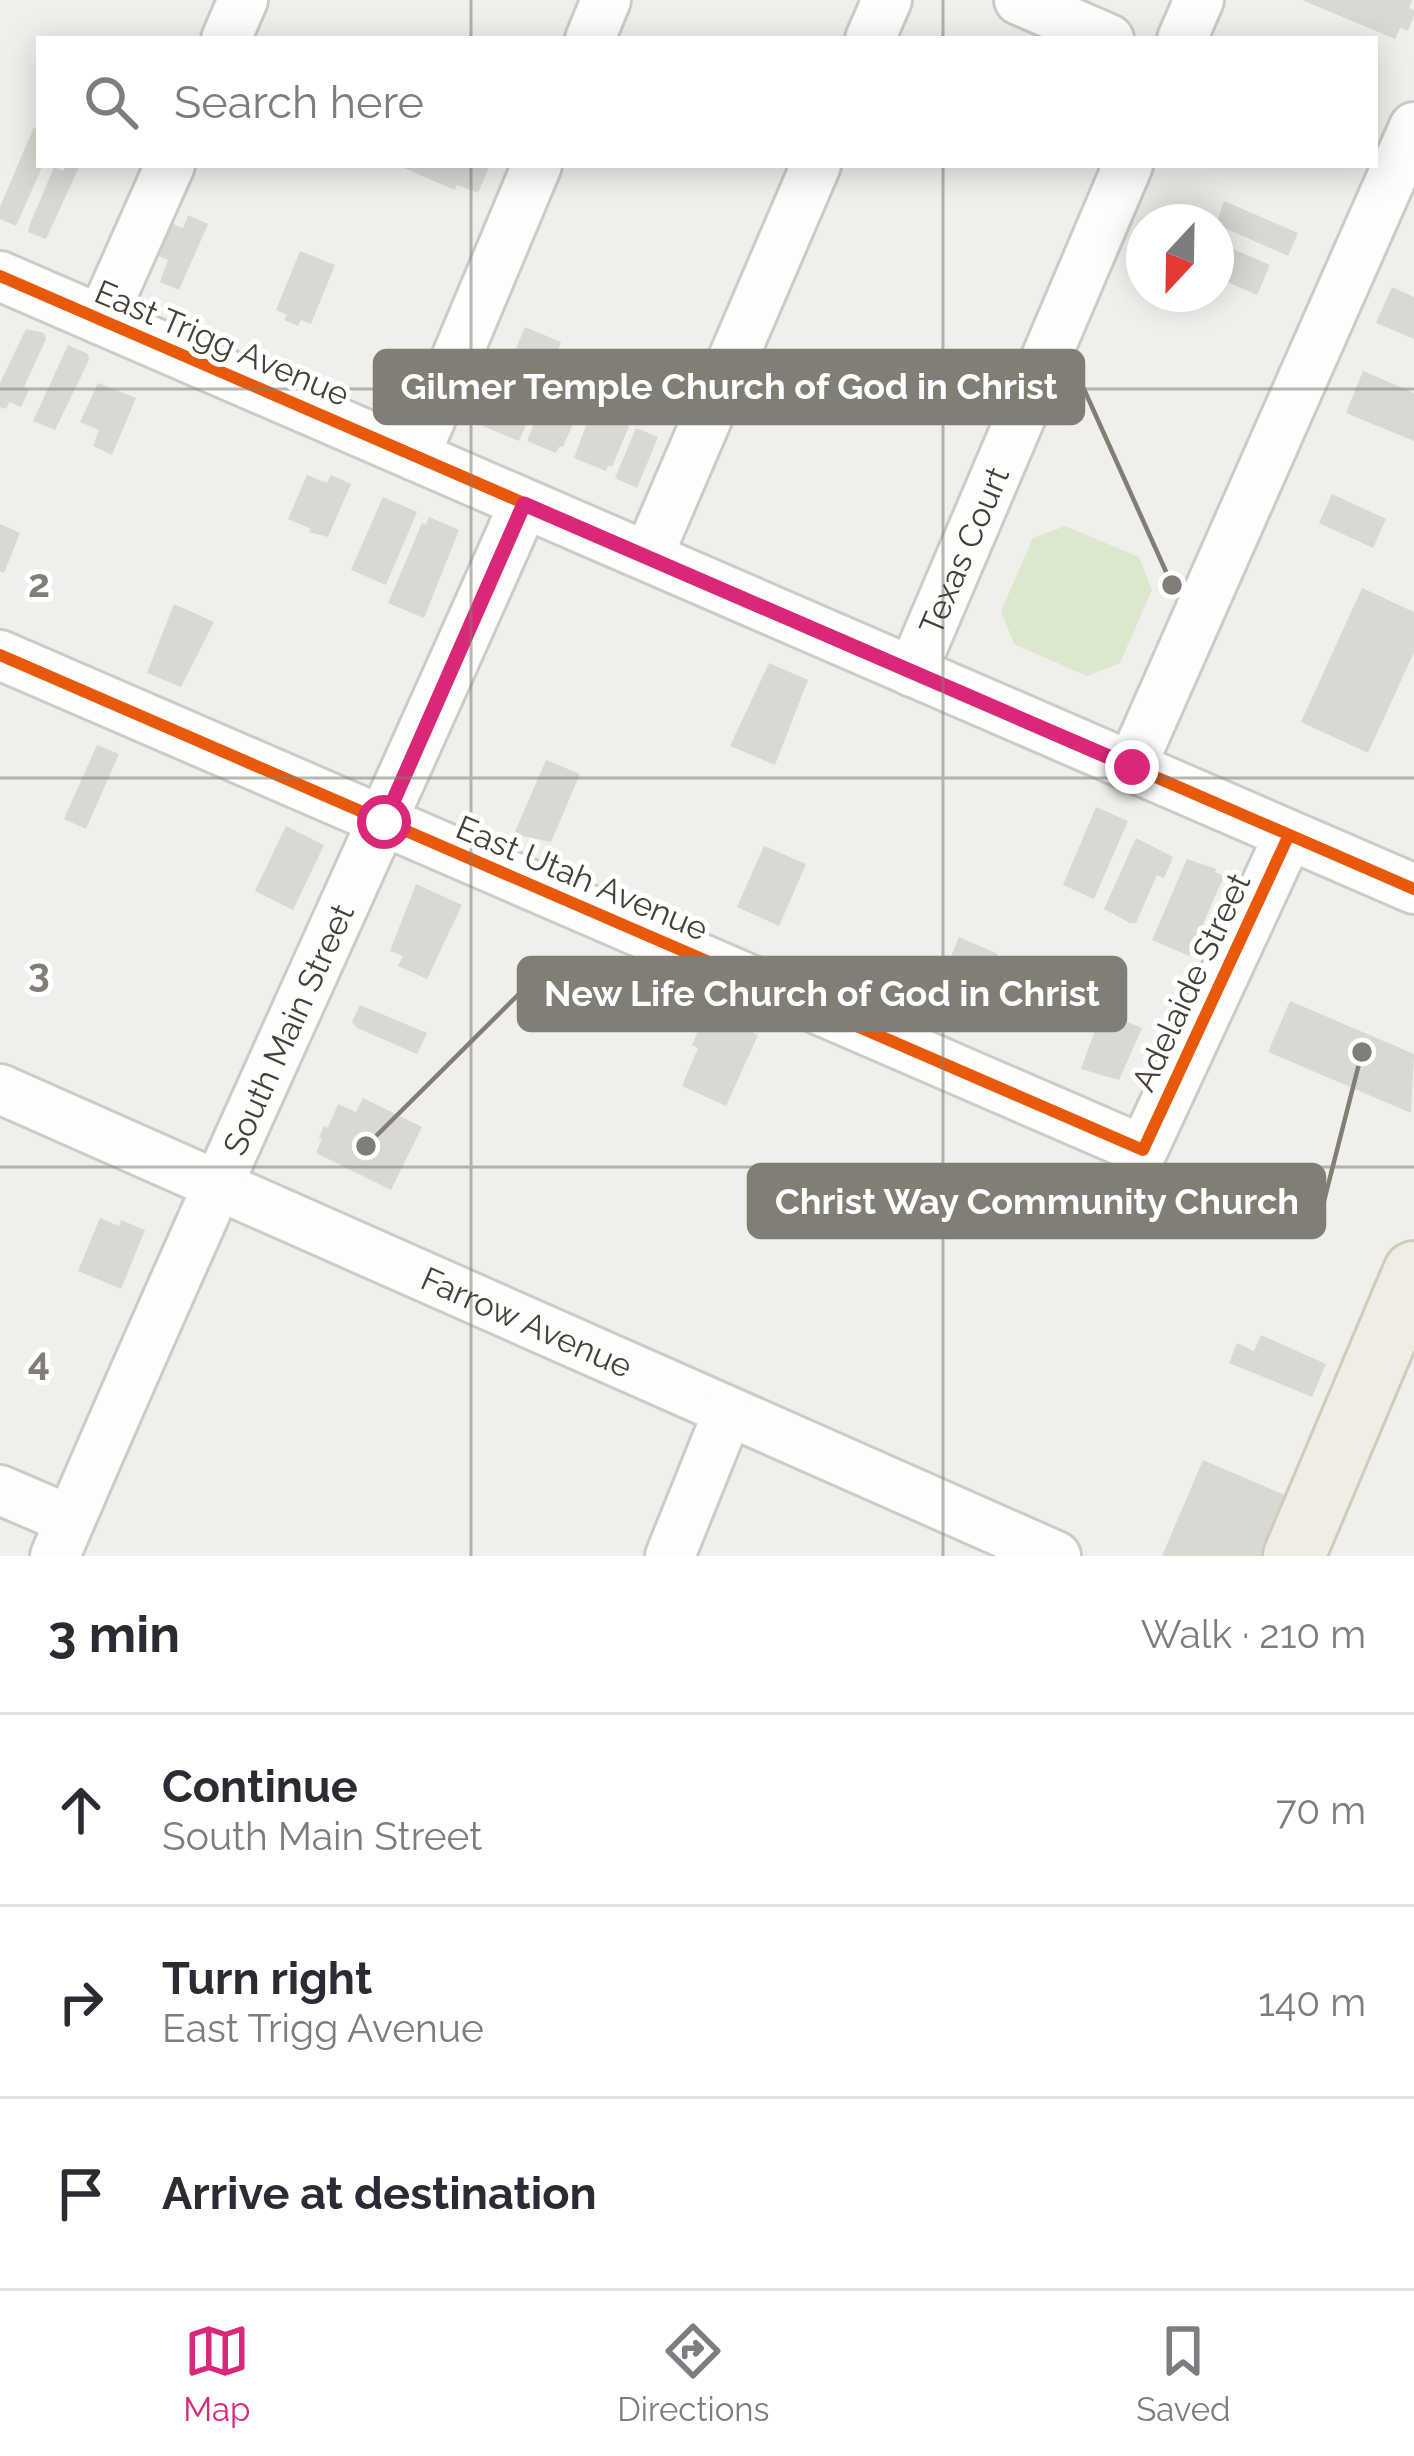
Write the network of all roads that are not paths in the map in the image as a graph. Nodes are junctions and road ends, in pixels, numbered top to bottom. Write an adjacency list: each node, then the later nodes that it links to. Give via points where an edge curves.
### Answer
1 (243, 0): 6 (street)
2 (606, 0): 7 (street)
3 (887, 0): 8 (street)
4 (1019, 0): 9 (street)
5 (1198, 0): 10 (street)
6 (227, 36)
7 (591, 36)
8 (871, 36)
9 (1102, 36)
10 (1183, 36)
11 (1400, 154): 23 (street)
12 (169, 168): 17 (street)
13 (536, 168): 18 (street)
14 (815, 168): 20 (street)
15 (1127, 168): 22 (street, Texas Court)
16 (0, 276): 17 (street, East Trigg Avenue)
17 (101, 320): 18 (street, East Trigg Avenue)
18 (415, 456): 19 (street, East Trigg Avenue)
19 (524, 504): 20 (street, East Trigg Avenue); 24 (street, South Main Street)
20 (648, 556): 22 (street, East Trigg Avenue)
21 (0, 655): 24 (street, East Utah Avenue)
22 (912, 673): 23 (street, East Trigg Avenue)
23 (1132, 767): 25 (street, East Trigg Avenue)
24 (384, 822): 28 (street, East Utah Avenue); 29 (street, South Main Street)
25 (1288, 837): 26 (street, East Trigg Avenue); 28 (street, Adelaide Street)
26 (1414, 889)
27 (0, 1089): 29 (street, Farrow Avenue)
28 (1143, 1150)
29 (218, 1182): 31 (street, Farrow Avenue); 33 (street, South Main Street)
30 (1414, 1272): 36 (main road)
31 (728, 1412): 34 (street); 35 (street, Farrow Avenue)
32 (0, 1490): 33 (street)
33 (62, 1538)
34 (670, 1556)
35 (1056, 1556)
36 (1294, 1556)

